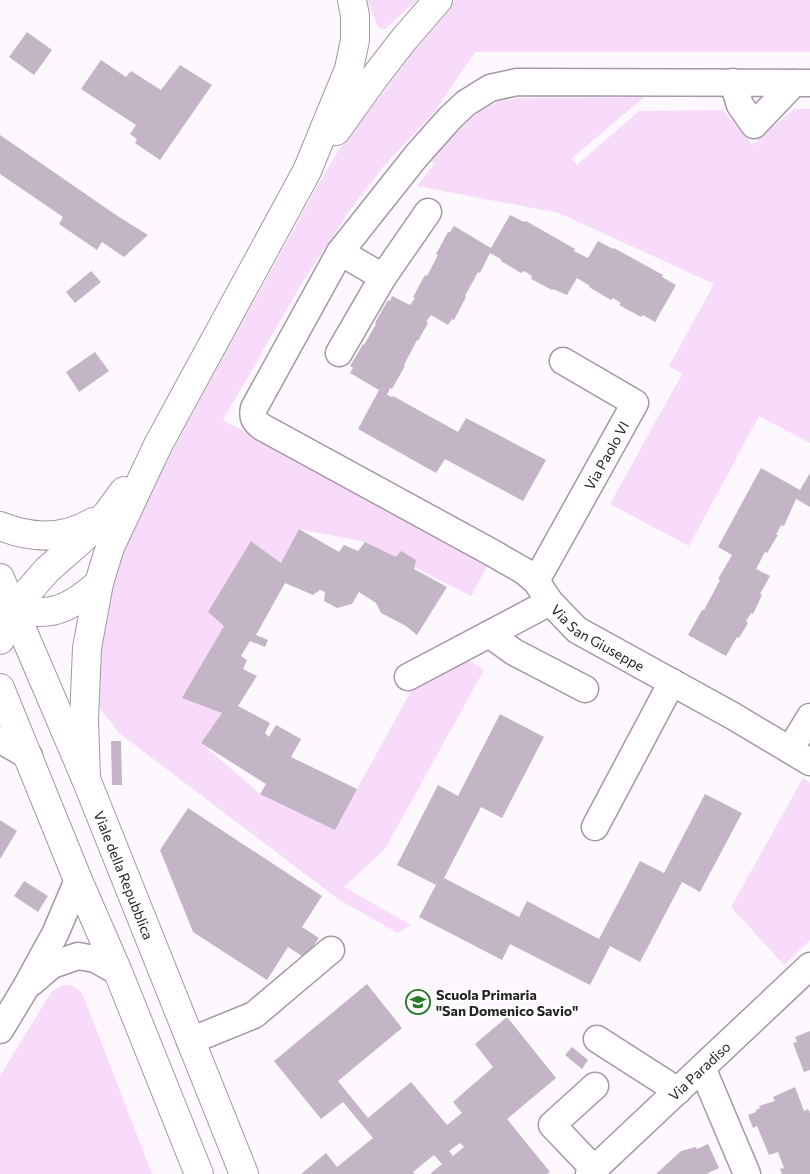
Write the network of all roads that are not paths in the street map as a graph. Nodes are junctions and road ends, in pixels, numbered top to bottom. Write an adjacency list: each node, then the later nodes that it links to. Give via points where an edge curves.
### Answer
1 (352, 0): 5 (main road, via 355,40 349,69)
2 (438, 0): 5 (main road, via 374,78)
3 (733, 82): 4 (street); 4 (street, via 740,105 754,125); 7 (street, via 517,82 490,88 450,118)
4 (802, 83)
5 (307, 171): 11 (main road)
6 (428, 212): 8 (street)
7 (340, 252): 8 (street); 16 (street, Via San Giuseppe, via 254,408 255,422 490,551 524,572)
8 (383, 278): 9 (street)
9 (339, 353)
10 (563, 361): 16 (street, Via Paolo VI, via 635,403)
11 (158, 445): 12 (main road); 15 (main road, via 110,547)
12 (107, 514): 13 (main road, via 84,528 54,536 32,536); 17 (main road)
13 (0, 526)
14 (0, 578): 17 (main road, Viale della Repubblica)
15 (100, 582): 17 (main road, via 84,597 55,611); 28 (main road, via 87,648)
16 (543, 592): 18 (street); 21 (street, Via San Giuseppe, via 577,630)
17 (7, 608): 19 (main road); 28 (main road, Viale della Repubblica)
18 (489, 634): 20 (street); 23 (street, via 514,652)
19 (0, 640)
20 (408, 677)
21 (672, 682): 27 (street, Via San Giuseppe); 29 (street)
22 (0, 688): 26 (main road)
23 (585, 689)
24 (810, 717): 27 (street)
25 (0, 740): 26 (street)
26 (29, 756): 30 (main road)
27 (800, 756)
28 (86, 779): 37 (main road, Viale della Repubblica)
29 (595, 827)
30 (78, 880): 33 (main road); 34 (street, via 54,934)
31 (331, 950): 37 (street, via 254,1015)
32 (810, 966): 38 (street, Via Paradiso)
33 (118, 972): 34 (street, via 95,959 78,956 52,966); 42 (main road)
34 (14, 997): 35 (street)
35 (0, 1030)
36 (597, 1038): 40 (street)
37 (190, 1041): 43 (main road, Viale della Repubblica)
38 (702, 1068): 40 (street, Via Paradiso); 44 (street)
39 (595, 1086): 41 (street, via 552,1125)
40 (678, 1091): 41 (street, Via Paradiso)
41 (591, 1172)
42 (200, 1174)
43 (244, 1174)
44 (747, 1174)

